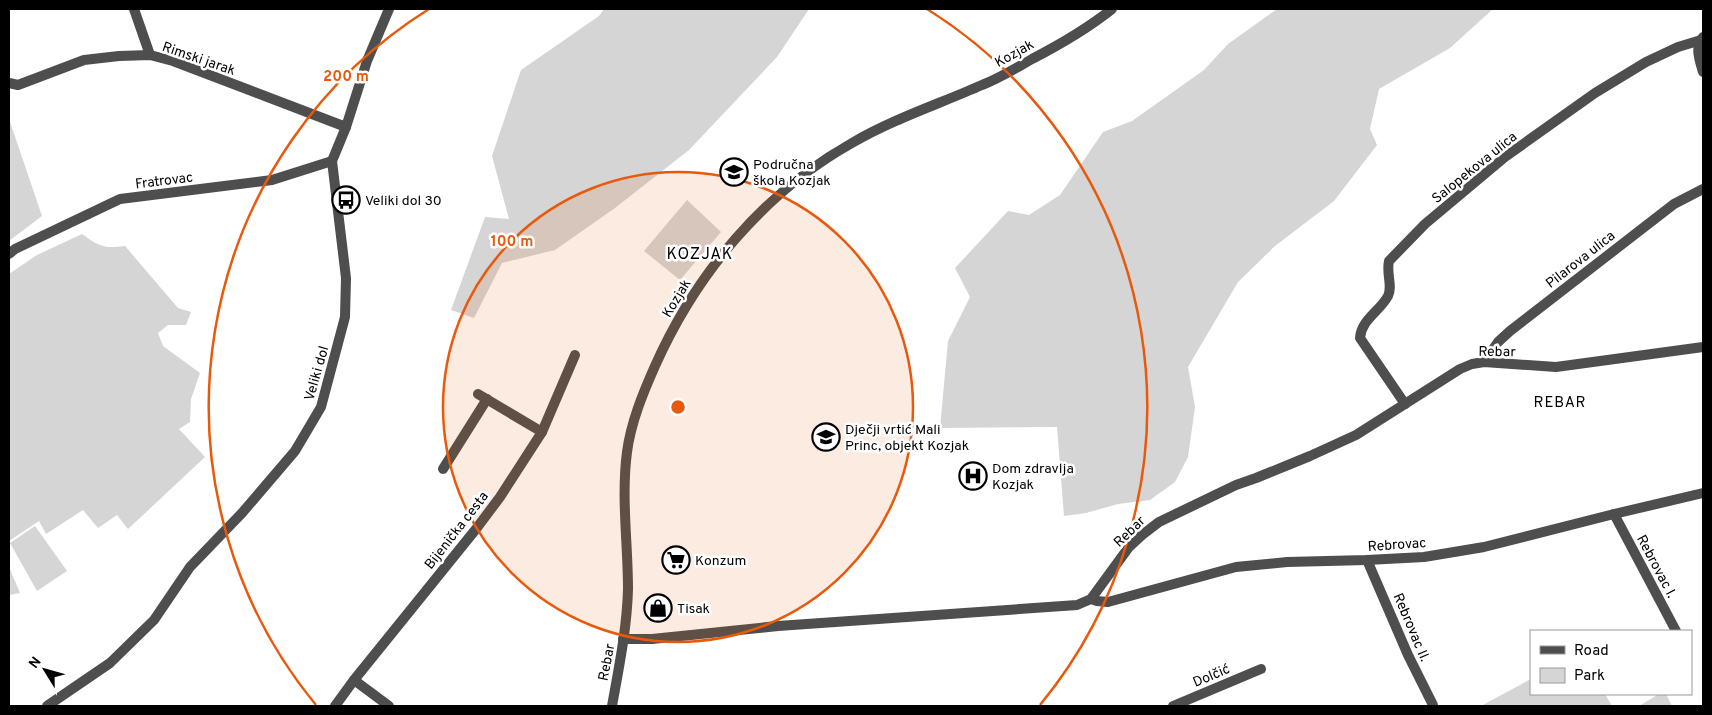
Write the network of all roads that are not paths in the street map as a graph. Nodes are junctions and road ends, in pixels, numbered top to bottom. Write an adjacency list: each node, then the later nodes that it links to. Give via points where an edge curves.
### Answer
1 (134, 9): 5 (street)
2 (389, 9): 8 (street, Veliki dol, via 367,61)
3 (1112, 9): 23 (street, Kozjak, via 1079,34 1003,76 888,124 821,162 766,208 725,251 698,287 666,343 634,421 625,473 628,588)
4 (1702, 38): 6 (street, Salopekova ulica, via 1698,56); 15 (street, Salopekova ulica, via 1646,62 1595,93 1505,157 1424,224 1389,261 1389,295 1363,326 1360,338)
5 (150, 55): 7 (street, Rimski jarak, via 84,60 18,84); 8 (street, Rimski jarak)
6 (1703, 72)
7 (9, 83)
8 (346, 127): 9 (street, Veliki dol)
9 (332, 161): 11 (street, Fratrovac, via 272,180 120,199); 27 (street, Veliki dol, via 346,278 345,317 321,407 296,451 190,567 154,620 110,663)
10 (1703, 188): 14 (street, Pilarova ulica, via 1674,204 1510,331)
11 (9, 254)
12 (1703, 347): 14 (street, Rebar, via 1556,367)
13 (575, 355): 16 (street, Bijenička cesta)
14 (1484, 362): 15 (street, Rebar, via 1460,369)
15 (1405, 404): 21 (street, Rebar, via 1356,435 1236,485 1159,522 1129,547)
16 (542, 432): 17 (street, via 483,397); 25 (street, Bijenička cesta, via 476,529)
17 (443, 469)
18 (1703, 494): 19 (street, Rebrovac)
19 (1614, 514): 20 (street, Rebrovac, via 1484,547 1424,557); 22 (street, Rebrovac I.)
20 (1367, 560): 21 (street, Rebrovac, via 1236,567 1108,602); 26 (street, Rebrovac II.)
21 (1091, 598): 23 (street, Rebar, via 1077,605 1056,607 778,626 652,640)
22 (1675, 630)
23 (623, 639): 30 (street, Rebar)
24 (1261, 669): 31 (street, Dolčić)
25 (354, 680): 28 (street, Bijenička cesta); 29 (street)
26 (1433, 705)
27 (47, 706)
28 (335, 706)
29 (389, 706)
30 (612, 706)
31 (1173, 706)

